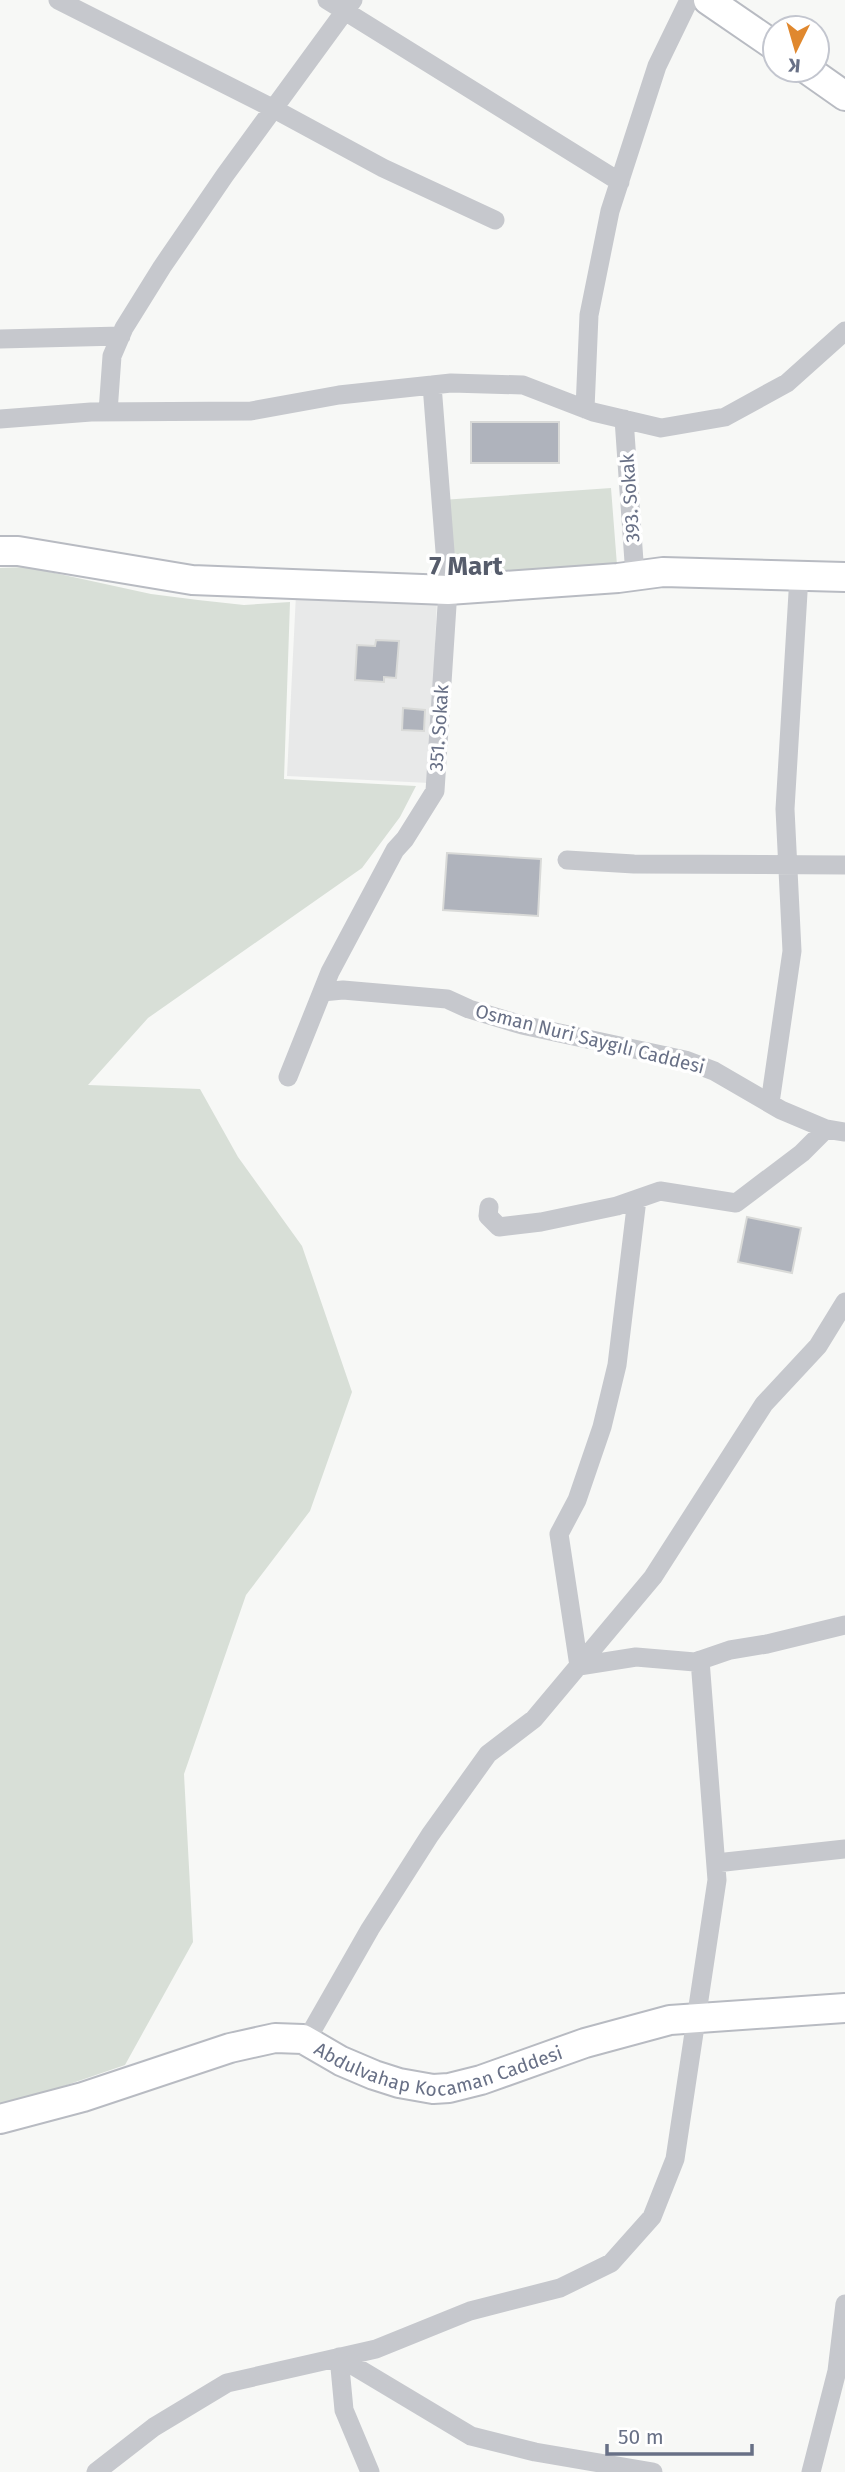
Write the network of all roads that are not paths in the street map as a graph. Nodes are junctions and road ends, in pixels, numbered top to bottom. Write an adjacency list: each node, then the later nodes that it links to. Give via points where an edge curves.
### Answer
1 (58, 0): 9 (street)
2 (327, 0): 5 (street)
3 (689, 0): 10 (street, via 657,66)
4 (708, 0): 6 (street)
5 (349, 6): 9 (street); 10 (street)
6 (761, 36)
7 (828, 84): 8 (street)
8 (845, 96)
9 (274, 109): 11 (street, via 383,168); 13 (street, via 162,267)
10 (620, 182): 16 (street, via 589,315)
11 (495, 220)
12 (845, 331): 19 (street, via 788,383 725,417 661,428)
13 (121, 337): 14 (street); 17 (street, via 113,356)
14 (0, 339)
15 (432, 385): 16 (street, via 523,385); 17 (street, via 251,411); 24 (street, 351. Sokak)
16 (585, 409): 19 (street)
17 (108, 412): 18 (street)
18 (0, 419)
19 (624, 419): 21 (street, 393. Sokak)
20 (0, 551): 24 (street, via 192,580)
21 (635, 576): 22 (street, via 663,572); 24 (street)
22 (799, 576): 23 (street); 26 (street, via 785,809)
23 (845, 577)
24 (448, 590): 28 (street, 351. Sokak, via 435,791 396,850)
25 (566, 860): 26 (street)
26 (788, 865): 27 (street); 30 (street, via 792,951)
27 (845, 865)
28 (322, 992): 29 (street, 351. Sokak); 30 (street, Osman Nuri Saygılı Caddesi, via 447,999 522,1025 685,1060)
29 (288, 1077)
30 (770, 1103): 31 (street, Osman Nuri Saygılı Caddesi)
31 (835, 1130): 32 (street, via 736,1203 660,1191)
32 (637, 1199): 33 (street, via 499,1227 488,1216); 37 (street, via 617,1365 577,1500 559,1534)
33 (489, 1207)
34 (845, 1302): 37 (street, via 818,1346 764,1404 653,1577)
35 (845, 1625): 36 (street)
36 (700, 1660): 37 (street, via 636,1657); 39 (street)
37 (579, 1666): 42 (street, via 534,1719 488,1754 385,1905)
38 (845, 1849): 39 (street)
39 (716, 1863): 41 (street)
40 (845, 2008): 41 (street, Abdulvahap Kocaman Caddesi)
41 (697, 2017): 42 (street, Abdulvahap Kocaman Caddesi, via 637,2027 481,2080 433,2089 374,2075); 45 (street, via 675,2160 652,2217 611,2263 560,2288 470,2311 376,2349)
42 (306, 2041): 43 (street, Abdulvahap Kocaman Caddesi, via 289,2037 253,2042)
43 (0, 2119)
44 (845, 2304): 49 (street, via 837,2371)
45 (339, 2357): 46 (street, via 227,2383 154,2427); 47 (street, via 344,2410); 48 (street, via 471,2436)
46 (96, 2472)
47 (370, 2472)
48 (653, 2472)
49 (811, 2472)

